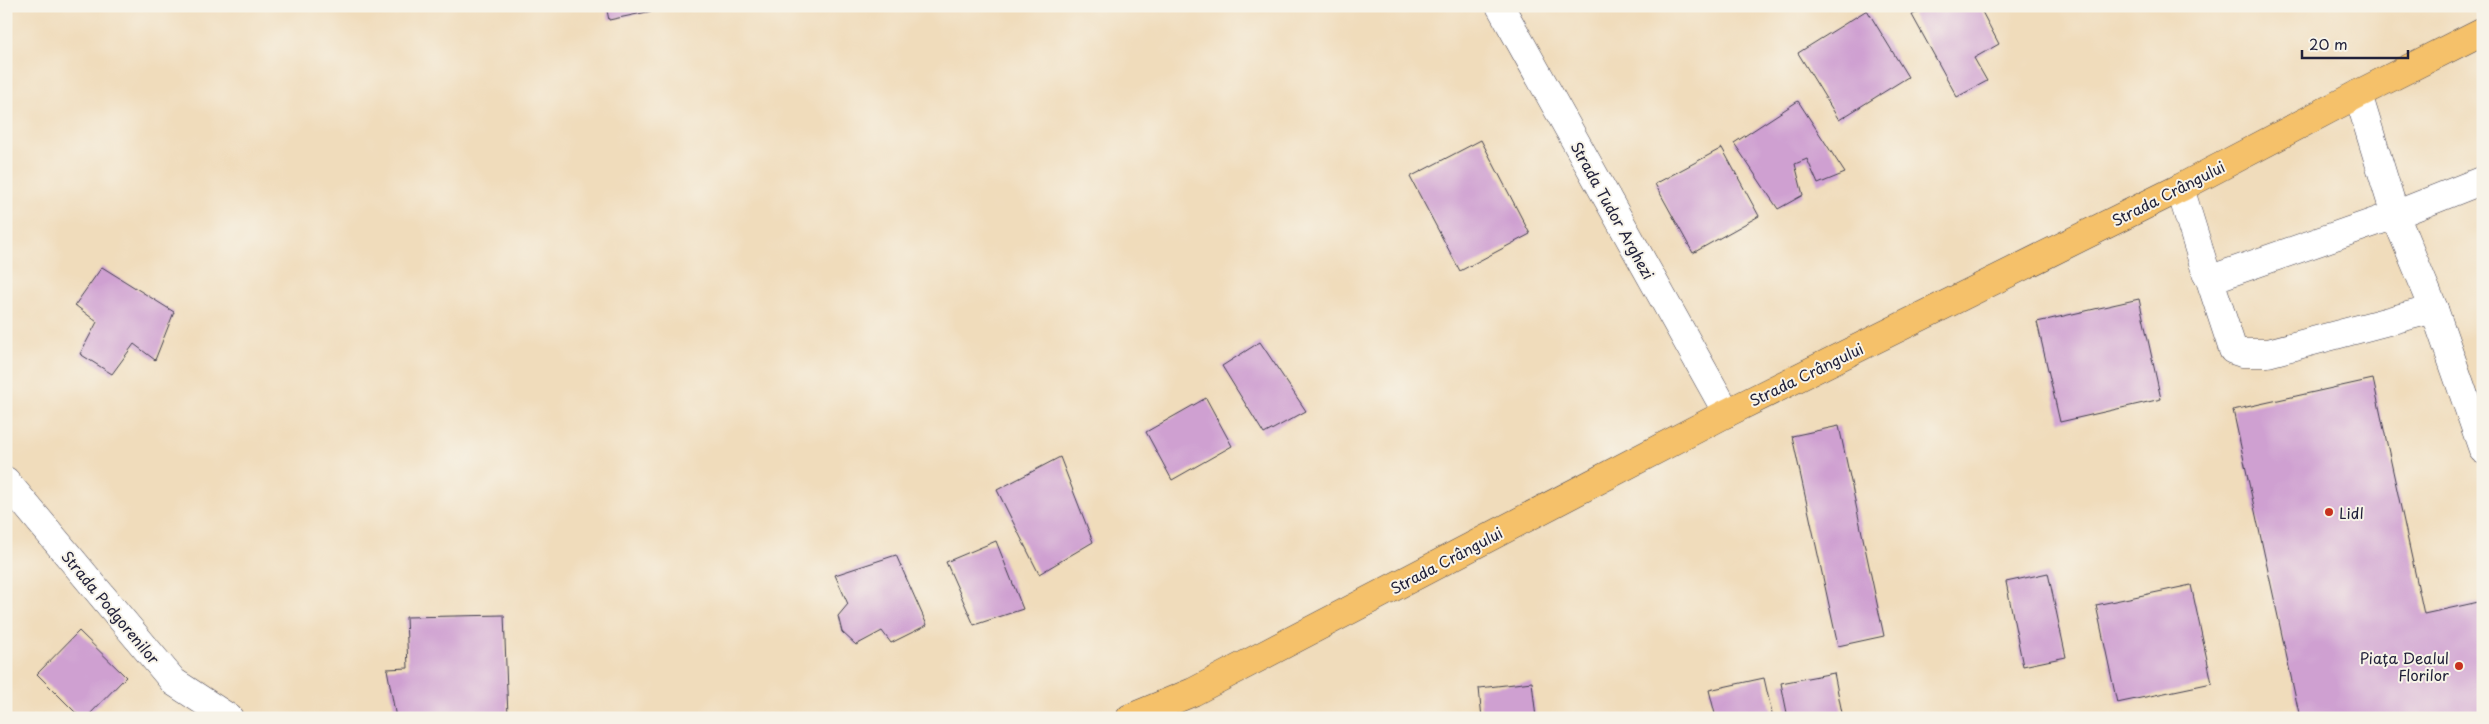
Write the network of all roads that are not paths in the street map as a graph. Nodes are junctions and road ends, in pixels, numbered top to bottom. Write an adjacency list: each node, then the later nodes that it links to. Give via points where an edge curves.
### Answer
1 (1500, 6): 9 (street, Strada Tudor Arghezi)
2 (2483, 31): 3 (main road, Strada Crângului)
3 (2358, 94): 5 (main road, Strada Crângului); 6 (street)
4 (2483, 180): 6 (street)
5 (2180, 188): 7 (street); 9 (main road, Strada Crângului)
6 (2395, 215): 7 (street, via 2217,277); 8 (street)
7 (2209, 276): 8 (street, via 2232,350 2242,352 2268,352)
8 (2434, 309): 10 (street)
9 (1727, 413): 13 (main road, Strada Crângului, via 1202,687)
10 (2483, 450)
11 (6, 481): 12 (street, Strada Podgorenilor, via 174,682)
12 (229, 718)
13 (1130, 718)

